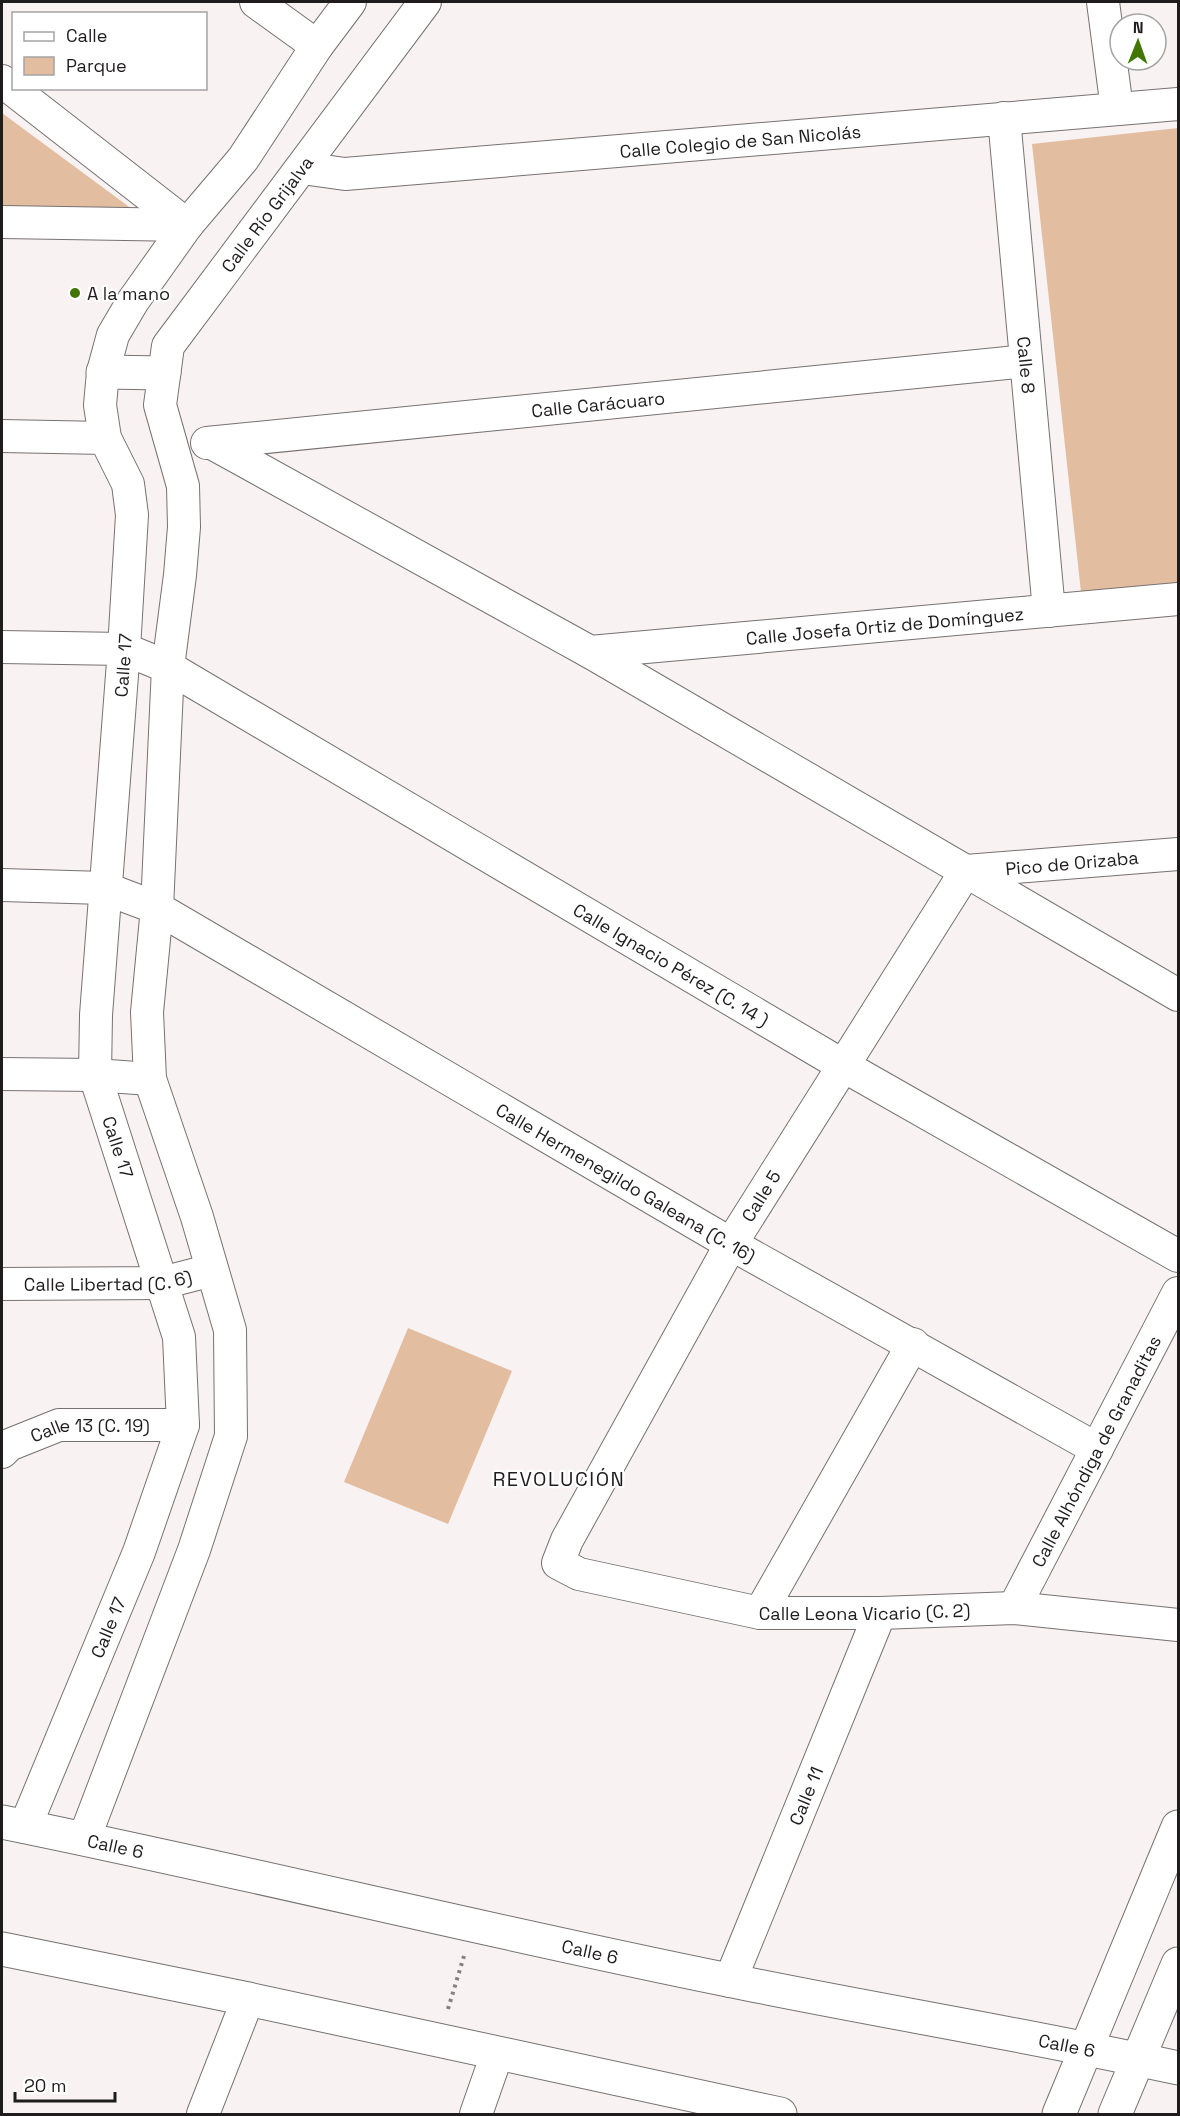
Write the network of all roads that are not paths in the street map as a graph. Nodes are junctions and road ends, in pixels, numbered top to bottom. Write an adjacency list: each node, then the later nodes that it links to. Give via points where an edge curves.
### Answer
1 (256, 2): 5 (street)
2 (350, 2): 5 (street)
3 (425, 2): 10 (street, Calle Río Grijalva)
4 (1103, 2): 8 (street)
5 (317, 46): 12 (street, via 243,159)
6 (14, 90): 12 (street)
7 (1179, 104): 8 (street, Calle Colegio de San Nicolás)
8 (1117, 109): 9 (street, Calle Colegio de San Nicolás)
9 (1004, 118): 10 (street, Calle Colegio de San Nicolás, via 345,174); 13 (street, Calle 8)
10 (302, 168): 15 (street, Calle Río Grijalva, via 168,346)
11 (2, 222): 12 (street)
12 (187, 225): 14 (street, via 113,335)
13 (1026, 360): 19 (street, Calle Carácuaro); 21 (street, Calle 8)
14 (103, 372): 15 (main road); 17 (street, via 100,405)
15 (164, 373): 18 (street, Calle Río Grijalva, via 160,405)
16 (2, 435): 17 (street)
17 (105, 438): 23 (street, Calle 17, via 129,484 132,515)
18 (170, 443): 19 (street, Calle Carácuaro); 25 (street, via 183,486 184,527)
19 (212, 443): 24 (street)
20 (1179, 599): 21 (street, Calle Josefa Ortiz de Domínguez)
21 (1049, 611): 24 (street, Calle Josefa Ortiz de Domínguez)
22 (2, 647): 23 (street)
23 (124, 649): 25 (street, Calle Ignacio Pérez (C. 14 )); 29 (street, Calle 17)
24 (590, 652): 27 (street)
25 (168, 667): 30 (street); 32 (street, Calle Ignacio Pérez (C. 14 ))
26 (1179, 854): 27 (street, Pico de Orizaba)
27 (966, 871): 31 (street); 32 (street, Calle 5)
28 (2, 885): 29 (street, Calle Hermenegildo Galeana (C. 16))
29 (104, 888): 30 (street, Calle Hermenegildo Galeana (C. 16)); 34 (street, Calle 17)
30 (157, 908): 35 (street, via 147,1012); 36 (street, Calle Hermenegildo Galeana (C. 16))
31 (1179, 995)
32 (843, 1065): 36 (street, Calle 5); 37 (street, Calle Ignacio Pérez (C. 14 ))
33 (2, 1074): 34 (street)
34 (94, 1075): 35 (street); 39 (street, Calle 17)
35 (150, 1079): 38 (street)
36 (731, 1244): 42 (street, Calle Hermenegildo Galeana (C. 16)); 46 (street, Calle 5, via 567,1540)
37 (1179, 1256)
38 (212, 1270): 39 (street, Calle Libertad (C. 6)); 53 (street, via 230,1330 231,1436 194,1550)
39 (162, 1283): 40 (street, Calle Libertad (C. 6)); 43 (street, Calle 17, via 179,1337)
40 (2, 1284)
41 (1179, 1293): 44 (street, Calle Alhóndiga de Granaditas)
42 (913, 1344): 44 (street, Calle Hermenegildo Galeana (C. 16)); 48 (street)
43 (183, 1425): 45 (street, Calle 13 (C. 19), via 58,1425 9,1445); 51 (street, Calle 17, via 139,1552)
44 (1097, 1449): 47 (street, Calle Alhóndiga de Granaditas)
45 (2, 1452)
46 (558, 1563): 48 (street, Calle Leona Vicario (C. 2), via 579,1574)
47 (1014, 1608): 49 (street, Calle Leona Vicario (C. 2)); 50 (street, Calle Leona Vicario (C. 2))
48 (760, 1613): 49 (street, Calle Leona Vicario (C. 2))
49 (880, 1613): 56 (street, Calle 11)
50 (1179, 1625)
51 (13, 1825): 53 (main road, Calle 6)
52 (1179, 1827): 58 (main road)
53 (84, 1839): 56 (main road, Calle 6)
54 (2, 1949): 57 (main road)
55 (1179, 1964): 60 (main road)
56 (730, 1981): 58 (main road, Calle 6)
57 (248, 1999): 59 (main road); 63 (street)
58 (1088, 2048): 60 (main road, Calle 6); 65 (main road)
59 (496, 2054): 62 (main road); 64 (street)
60 (1137, 2059): 61 (main road, Calle 6); 66 (main road)
61 (1179, 2068)
62 (769, 2114)
63 (202, 2115)
64 (476, 2115)
65 (1059, 2115)
66 (1115, 2115)

